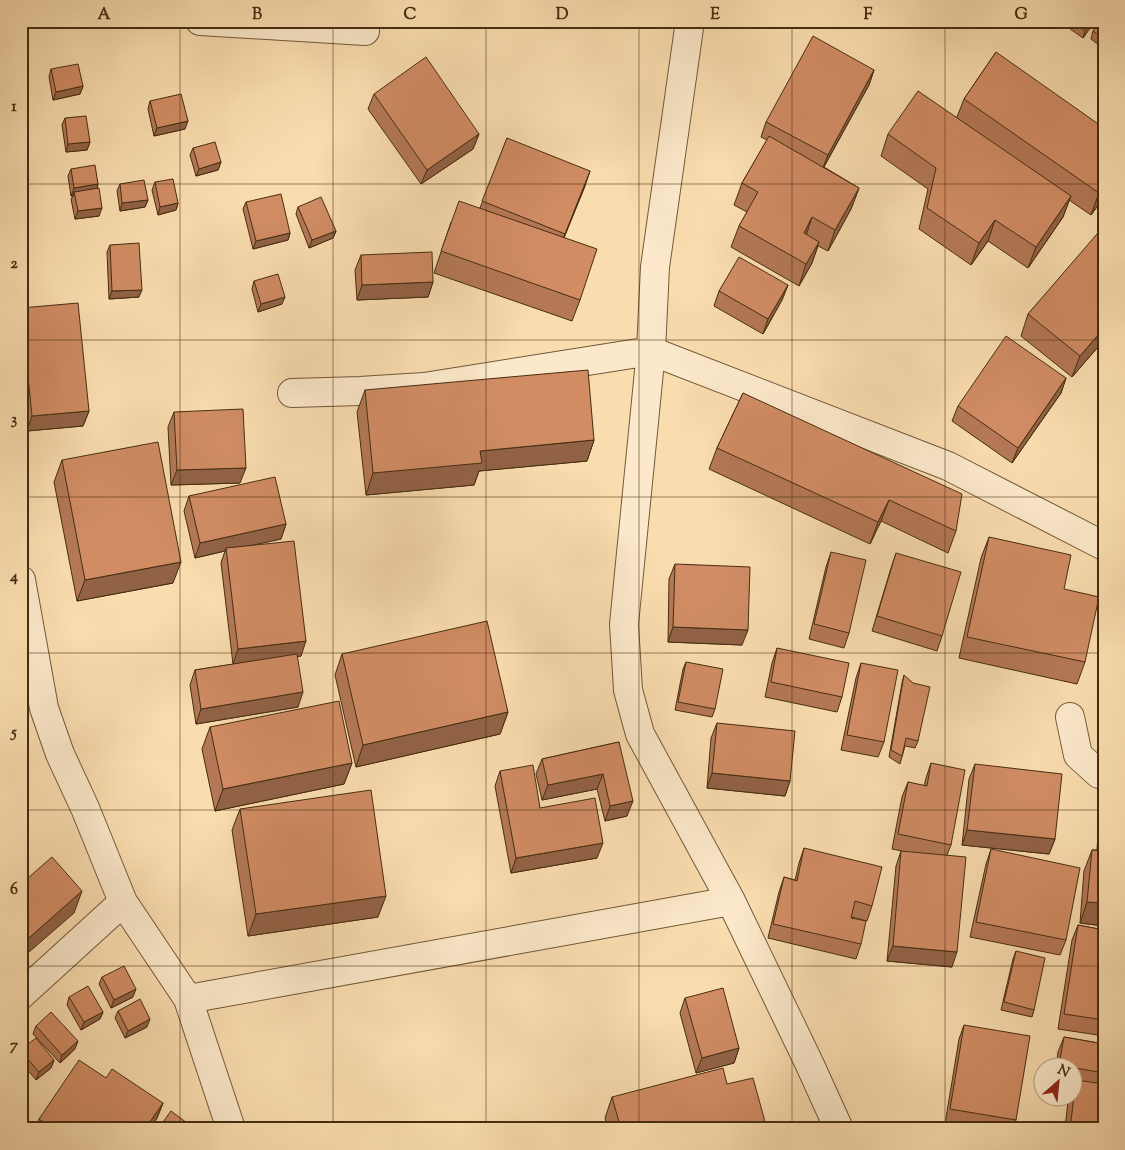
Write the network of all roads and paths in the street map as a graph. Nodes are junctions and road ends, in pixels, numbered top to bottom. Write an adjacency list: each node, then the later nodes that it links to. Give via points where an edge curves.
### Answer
1 (200, 21): 3 (street)
2 (690, 21): 4 (street, via 655,267)
3 (365, 31)
4 (651, 351): 5 (street, via 424,387); 6 (street, via 948,466); 10 (street, via 624,624 628,690 640,734)
5 (292, 393)
6 (1104, 546)
7 (21, 580): 11 (street, via 44,708 60,754)
8 (1070, 717): 9 (street, via 1078,755)
9 (1104, 775)
10 (730, 901): 13 (street); 15 (street, via 810,1064)
11 (123, 902): 12 (street); 13 (street)
12 (21, 995)
13 (188, 999): 14 (street)
14 (231, 1129)
15 (838, 1129)

